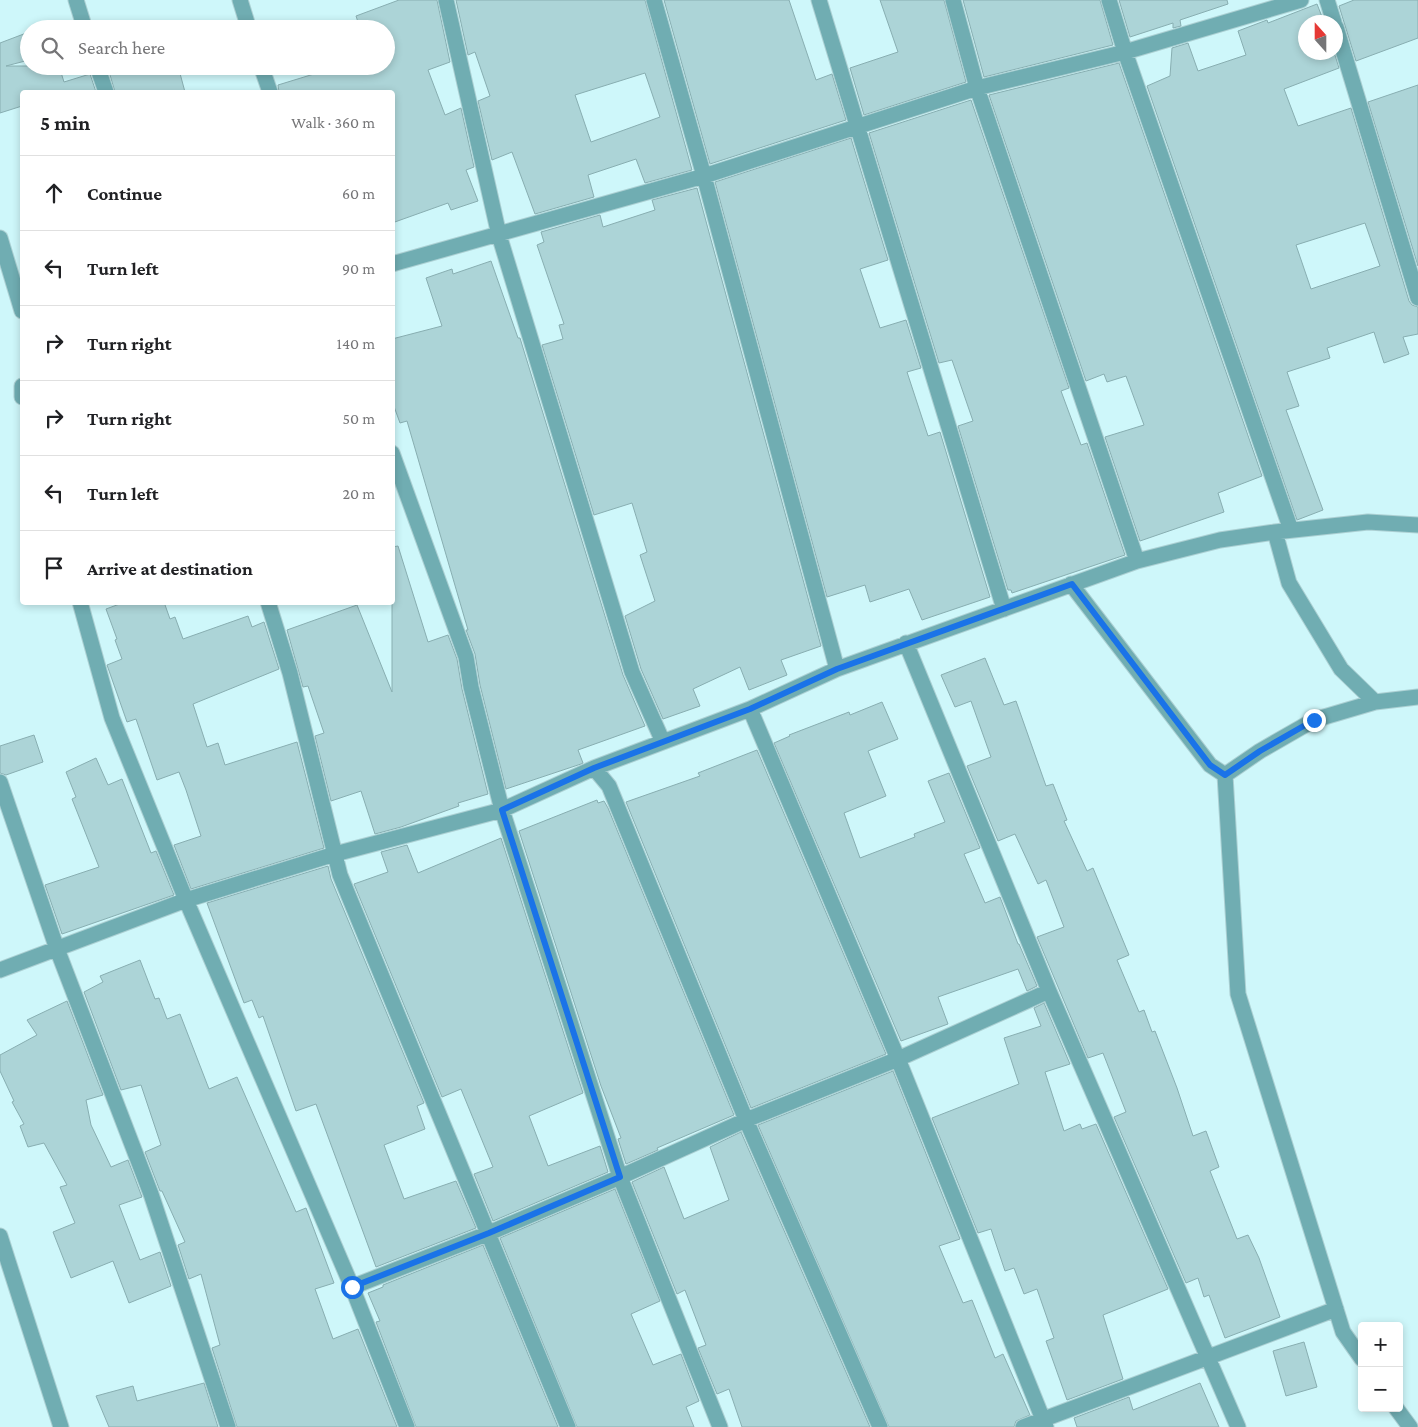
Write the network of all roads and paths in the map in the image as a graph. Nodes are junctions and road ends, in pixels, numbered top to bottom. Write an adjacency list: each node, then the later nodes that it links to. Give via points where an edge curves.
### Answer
1 (76, 0): 11 (street)
2 (240, 0): 12 (street)
3 (446, 0): 22 (street)
4 (654, 0): 21 (street)
5 (819, 0): 20 (street)
6 (953, 0): 17 (street)
7 (1109, 0): 14 (street)
8 (1300, 0): 14 (street)
9 (1327, 0): 10 (street)
10 (1332, 15)
11 (82, 20)
12 (246, 20)
13 (1343, 50): 25 (street)
14 (1125, 52): 17 (street); 29 (street)
15 (100, 75): 18 (street)
16 (264, 75): 19 (street)
17 (977, 88): 20 (street); 31 (street)
18 (105, 90)
19 (269, 90)
20 (857, 126): 21 (street); 35 (street)
21 (704, 176): 22 (street); 37 (street)
22 (499, 235): 24 (street); 41 (street, via 632,672)
23 (0, 238): 26 (street)
24 (395, 263)
25 (1418, 298)
26 (20, 304)
27 (395, 461): 45 (street, via 466,657)
28 (1418, 525): 29 (street, via 1368,522)
29 (1291, 530): 30 (street)
30 (1276, 532): 31 (street, via 1220,540); 39 (street, via 1289,583 1341,669)
31 (1137, 562): 32 (street)
32 (1072, 584): 35 (street); 43 (street, via 1210,765)
33 (81, 605): 47 (street, via 112,718)
34 (269, 605): 46 (street, via 290,673)
35 (1004, 609): 36 (street)
36 (906, 643): 37 (street); 50 (street)
37 (837, 669): 40 (street)
38 (1418, 697): 39 (street)
39 (1374, 702): 43 (street, via 1314,720)
40 (750, 709): 41 (street); 51 (street)
41 (663, 742): 42 (street)
42 (594, 768): 45 (street); 52 (street, via 610,786)
43 (1225, 775): 57 (street, via 1238,994)
44 (0, 782): 48 (street)
45 (502, 810): 46 (street); 53 (street)
46 (335, 854): 47 (street); 54 (street, via 340,875)
47 (186, 900): 48 (street); 56 (street)
48 (57, 949): 49 (street); 63 (street, via 151,1194)
49 (0, 970)
50 (1049, 991): 51 (street); 59 (street)
51 (898, 1059): 52 (street); 61 (street)
52 (746, 1120): 53 (street); 67 (street)
53 (620, 1177): 54 (street); 66 (street)
54 (489, 1233): 56 (street); 65 (street)
55 (0, 1236): 62 (street)
56 (352, 1287): 64 (street)
57 (1336, 1309): 58 (street, via 1343,1332); 59 (street)
58 (1358, 1353)
59 (1208, 1357): 61 (street); 69 (street)
60 (1399, 1412): 70 (street)
61 (1044, 1423): 68 (street)
62 (61, 1427)
63 (228, 1427)
64 (407, 1427)
65 (568, 1427)
66 (720, 1427)
67 (880, 1427)
68 (1024, 1427)
69 (1238, 1427)
70 (1410, 1427)

